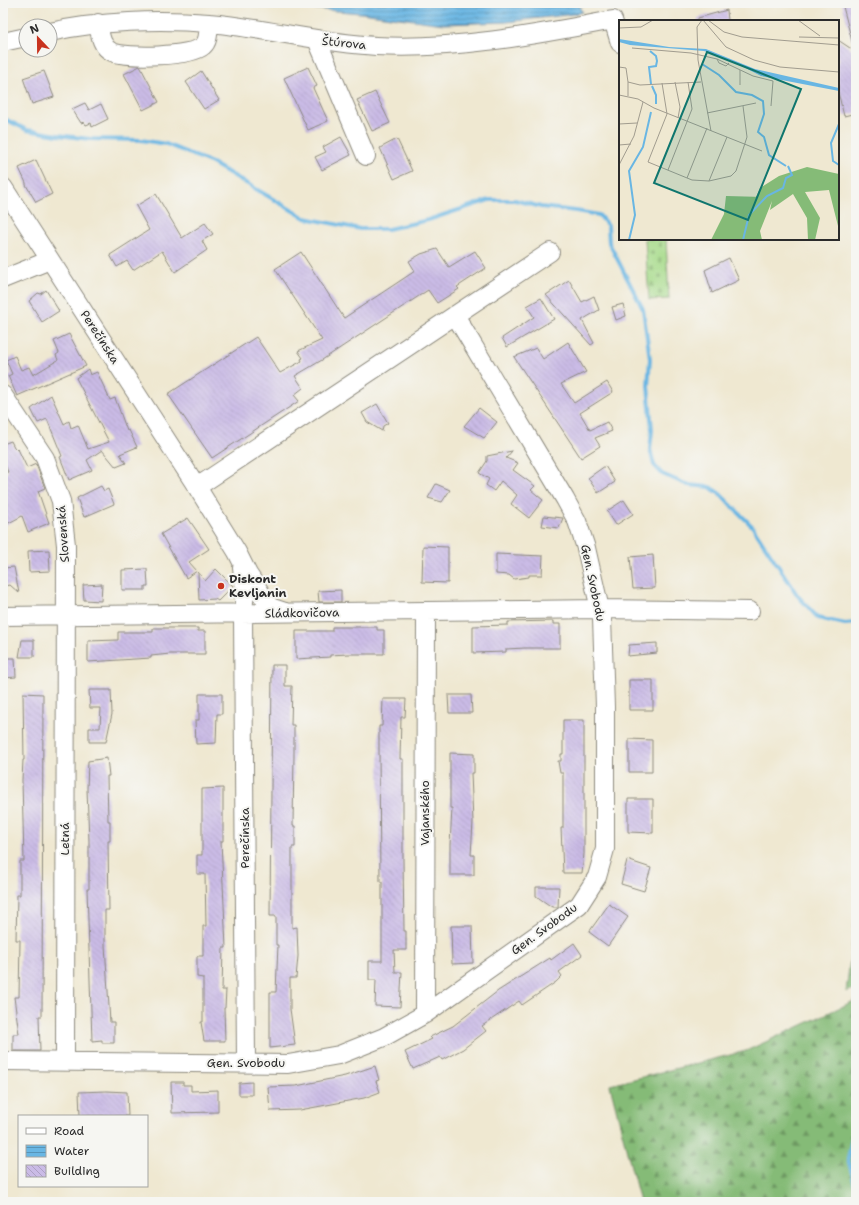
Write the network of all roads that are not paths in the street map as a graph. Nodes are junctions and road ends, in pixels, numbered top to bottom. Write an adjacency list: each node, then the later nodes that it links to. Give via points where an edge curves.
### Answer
1 (98, 23): 2 (street, Štúrova); 2 (street, via 104,45 112,52 128,55 181,54 196,50 207,41); 3 (street, Štúrova)
2 (209, 23): 5 (street, Štúrova)
3 (58, 30)
4 (18, 39): 7 (street)
5 (317, 40): 6 (street, Štúrova, via 376,46 440,47 508,39 613,20); 8 (street)
6 (619, 40)
7 (3, 42)
8 (366, 156)
9 (3, 187): 11 (street, Perečínska)
10 (550, 252): 13 (street)
11 (50, 260): 12 (street); 15 (street, Perečínska)
12 (3, 279)
13 (455, 315): 15 (street); 20 (street, Gen. Svobodu, via 577,521)
14 (3, 395): 25 (street, Slovenská, via 45,458 61,501 66,545)
15 (197, 487): 16 (street, Perečínska)
16 (237, 552): 17 (street, Perečínska); 18 (street, Perečínska); 19 (street, Perečínska, via 244,577)
17 (255, 575): 18 (street, Perečínska); 23 (street, Perečínska, via 269,597)
18 (260, 593): 19 (street, via 259,602 254,609); 23 (street, Perečínska, via 270,607)
19 (238, 609): 23 (street, Sládkovičova); 25 (street, Sládkovičova); 29 (street, Perečínska)
20 (600, 609): 21 (street, Sládkovičova); 22 (street, Sládkovičova); 26 (street, Gen. Svobodu, via 605,707 606,810 605,849 597,877 579,905)
21 (426, 611): 23 (street, Sládkovičova); 26 (street, Vajanského)
22 (750, 611)
23 (286, 613)
24 (3, 616): 25 (street, Sládkovičova)
25 (66, 616): 28 (street, Letná)
26 (424, 1014): 29 (street, Gen. Svobodu, via 384,1037 339,1055 288,1064)
27 (3, 1061): 28 (street, Gen. Svobodu)
28 (65, 1062): 29 (street, Gen. Svobodu)
29 (246, 1063)

